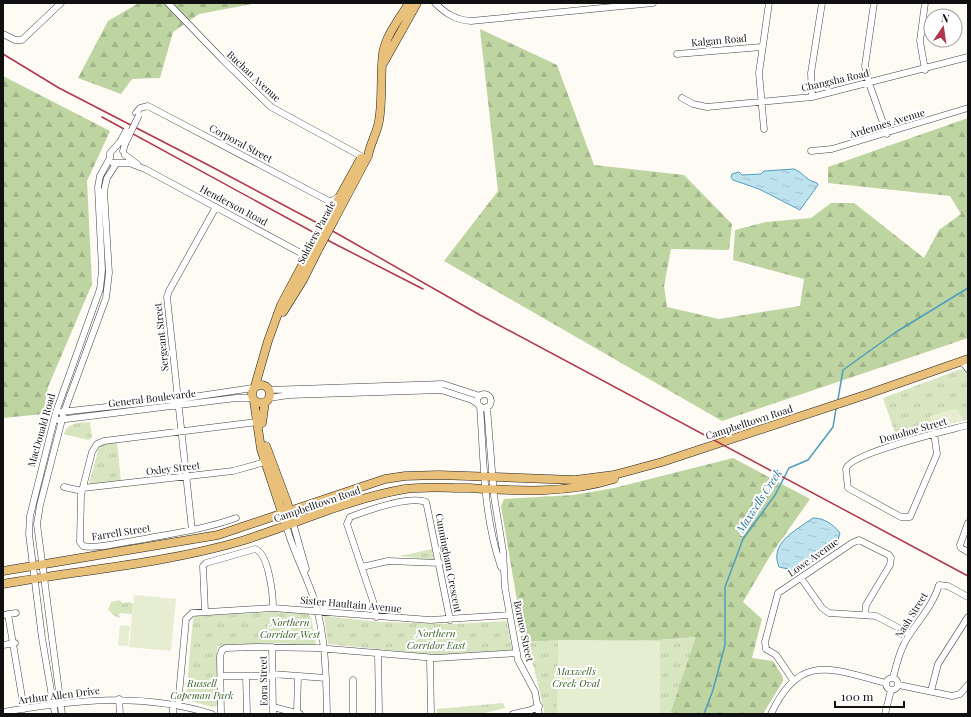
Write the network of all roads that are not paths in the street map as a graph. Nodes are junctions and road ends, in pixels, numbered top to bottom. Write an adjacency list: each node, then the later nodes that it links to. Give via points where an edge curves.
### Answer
1 (61, 3): 10 (street, via 22,40 15,40)
2 (168, 3): 25 (street, Buchan Avenue, via 271,106)
3 (435, 3): 4 (street, via 449,16 472,21)
4 (653, 3)
5 (769, 3): 11 (street)
6 (822, 3): 16 (street, via 811,73)
7 (874, 3): 15 (street, via 865,55 865,71)
8 (925, 3): 14 (street, via 920,41)
9 (414, 4): 22 (main road, Soldiers Parade, via 384,48 379,116 376,133)
10 (3, 34)
11 (762, 47): 12 (street, Kalgan Road); 18 (street, via 759,73)
12 (677, 54)
13 (968, 57): 14 (street, Changsha Road)
14 (926, 70): 15 (street, Changsha Road)
15 (869, 83): 16 (street, Changsha Road); 21 (street)
16 (812, 97): 18 (street, Changsha Road)
17 (682, 98): 18 (street, Changsha Road, via 700,107)
18 (762, 102): 20 (street)
19 (968, 108): 21 (street, Ardennes Avenue)
20 (764, 129)
21 (887, 134): 24 (street, Ardennes Avenue, via 832,149)
22 (370, 146): 25 (main road, Soldiers Parade); 32 (main road, Soldiers Parade, via 368,156)
23 (123, 148): 26 (street, via 115,149 110,153); 27 (street, via 124,159); 28 (street, Henderson Road); 30 (street, Corporal Street, bridge, via 137,114 143,106 153,107)
24 (811, 151)
25 (362, 156): 29 (main road, Soldiers Parade)
26 (110, 158): 27 (street); 34 (street, MacDonald Road, via 100,176 98,187 102,270)
27 (118, 164): 28 (street, Henderson Road, via 129,163); 35 (street, MacDonald Road, via 107,178 104,191 109,273)
28 (145, 169): 31 (street, Henderson Road)
29 (340, 195): 30 (street); 32 (main road, Soldiers Parade)
30 (329, 201): 32 (street)
31 (216, 207): 33 (street, Henderson Road); 44 (street, Sergeant Street, via 167,295)
32 (331, 217): 33 (main road, Soldiers Parade, bridge)
33 (310, 258): 37 (main road, Soldiers Parade, via 282,305)
34 (99, 296): 35 (street); 47 (street, MacDonald Road)
35 (106, 298): 48 (street, MacDonald Road)
36 (967, 364): 57 (main road, Campbelltown Road)
37 (262, 365): 38 (main road, Soldiers Parade); 41 (main road, Soldiers Parade)
38 (254, 387): 41 (main road, via 261,384); 43 (main road, via 251,394); 44 (street)
39 (364, 387): 40 (street, via 390,388); 41 (street); 42 (street, via 443,384)
40 (391, 391): 41 (street); 45 (street, via 441,390 472,400)
41 (267, 394): 43 (main road, via 260,403); 55 (main road, Soldiers Parade, via 262,421)
42 (480, 396): 45 (street); 46 (street, via 484,394 490,398)
43 (254, 400): 44 (street, General Boulevarde, via 236,398); 51 (main road)
44 (179, 402): 48 (street, via 143,403); 49 (street, General Boulevarde); 53 (street, Sergeant Street)
45 (479, 405): 46 (street); 59 (street, Borneo Street, via 484,456)
46 (487, 407): 60 (street, Borneo Street)
47 (56, 412): 48 (street); 50 (street, MacDonald Road)
48 (64, 412): 49 (street, MacDonald Road)
49 (62, 419): 50 (street, General Boulevarde); 72 (street, MacDonald Road, via 38,516 37,533)
50 (53, 420): 73 (street, MacDonald Road, via 30,516 29,534)
51 (257, 422): 53 (street, Farrell Street); 56 (main road)
52 (968, 425): 54 (street, Donohoe Street)
53 (182, 431): 58 (street, Sergeant Street); 63 (street, Farrell Street, via 97,444 92,452)
54 (934, 433): 54 (street, Donohoe Street, via 938,454 910,517 901,517 850,490 847,485 848,464 896,444)
55 (264, 441): 56 (main road, via 267,458); 65 (main road, Soldiers Parade)
56 (265, 462): 58 (street, Oxley Street, via 233,471); 65 (main road)
57 (639, 469): 60 (main road, Campbelltown Road, via 575,480); 64 (main road, Campbelltown Road, via 595,485 571,489)
58 (186, 476): 63 (street, Oxley Street); 69 (street, Sergeant Street)
59 (483, 476): 60 (main road, Campbelltown Road); 62 (street, Borneo Street); 65 (main road, Campbelltown Road, via 420,475 385,479)
60 (492, 477): 64 (street, Borneo Street)
61 (64, 487): 63 (street, Oxley Street)
62 (484, 489): 64 (main road, Campbelltown Road); 68 (main road, Campbelltown Road, via 406,489 371,496); 76 (street, Borneo Street, via 496,552)
63 (83, 490): 69 (street, Farrell Street, via 80,538 83,546)
64 (494, 490): 76 (street, Borneo Street, via 503,551)
65 (286, 511): 68 (main road); 72 (main road, Campbelltown Road, via 218,535)
66 (236, 518): 69 (street, Farrell Street, via 208,528)
67 (968, 523): 70 (street, via 960,545)
68 (289, 524): 77 (main road, Campbelltown Road, via 200,552); 82 (street)
69 (192, 530)
70 (968, 552)
71 (440, 563): 74 (street, via 388,560); 74 (street, Cunningham Crescent, via 427,504 417,500 379,507 349,518 347,524); 90 (street, Cunningham Crescent)
72 (42, 565): 73 (main road, Campbelltown Road); 77 (street, MacDonald Road)
73 (33, 566): 75 (main road, Campbelltown Road); 77 (street, MacDonald Road)
74 (362, 567): 88 (street, Cunningham Crescent)
75 (3, 571)
76 (503, 573): 87 (street, Borneo Street)
77 (39, 578): 79 (main road, Campbelltown Road); 113 (street, MacDonald Road); 114 (street, MacDonald Road, via 45,656)
78 (801, 578): 86 (street, via 822,608 829,613); 86 (street, Lowe Avenue, via 856,540 863,540 889,555 890,564 866,605); 106 (street, Lowe Avenue, via 778,593 765,642 766,649 776,655)
79 (3, 584)
80 (968, 597): 91 (street, Nash Street, via 948,586 939,585 931,603)
81 (273, 608): 82 (street, Sister Haultain Avenue); 83 (street, Sister Haultain Avenue); 83 (street, via 271,581 261,554 255,549 203,566)
82 (317, 610): 88 (street, Sister Haultain Avenue); 95 (street)
83 (205, 612): 115 (street, Sister Haultain Avenue, via 190,614 186,620)
84 (16, 613): 85 (street)
85 (6, 615): 92 (street)
86 (865, 615): 91 (street, via 876,616)
87 (510, 616): 90 (street, Sister Haultain Avenue); 97 (street, Borneo Street)
88 (376, 617): 90 (street, Sister Haultain Avenue)
89 (968, 617): 111 (street, via 938,664)
90 (450, 620)
91 (910, 634): 104 (street, Nash Street, via 900,652)
92 (15, 643): 93 (street); 118 (street)
93 (3, 645)
94 (272, 647): 95 (street); 99 (street, Eora Street); 100 (street, via 224,649 220,654)
95 (324, 649): 96 (street); 103 (street)
96 (378, 653): 98 (street); 131 (street)
97 (517, 653): 98 (street); 117 (street, Borneo Street, via 521,667 536,692)
98 (430, 658): 132 (street)
99 (272, 675): 101 (street); 102 (street); 116 (street, Eora Street)
100 (221, 676): 101 (street); 125 (street)
101 (246, 676): 126 (street)
102 (298, 676): 103 (street); 128 (street)
103 (326, 678): 129 (street)
104 (894, 678): 107 (street); 108 (street)
105 (353, 680): 130 (street)
106 (793, 680): 107 (street, via 821,669); 135 (street, via 782,693)
107 (886, 683): 110 (street)
108 (899, 685): 110 (street, via 897,689); 111 (street)
109 (968, 685): 111 (street, via 964,692 956,696)
110 (891, 690): 136 (street)
111 (932, 691)
112 (119, 699): 113 (street, Arthur Allen Drive); 115 (street, Arthur Allen Drive); 122 (street)
113 (61, 702): 114 (street, Arthur Allen Drive); 121 (street, MacDonald Road)
114 (54, 703): 118 (street, Arthur Allen Drive); 120 (street, MacDonald Road)
115 (175, 704): 123 (street); 124 (street, Arthur Allen Drive)
116 (273, 706): 127 (street, Eora Street); 128 (street)
117 (538, 706): 133 (street); 134 (street, Borneo Street)
118 (25, 710): 119 (street, Arthur Allen Drive)
119 (3, 712)
120 (55, 714)
121 (62, 714)
122 (120, 714)
123 (173, 714)
124 (212, 714)
125 (221, 714)
126 (247, 714)
127 (273, 714)
128 (298, 714)
129 (327, 714)
130 (353, 714)
131 (379, 714)
132 (431, 714)
133 (513, 714)
134 (539, 714)
135 (771, 714)
136 (885, 714)

